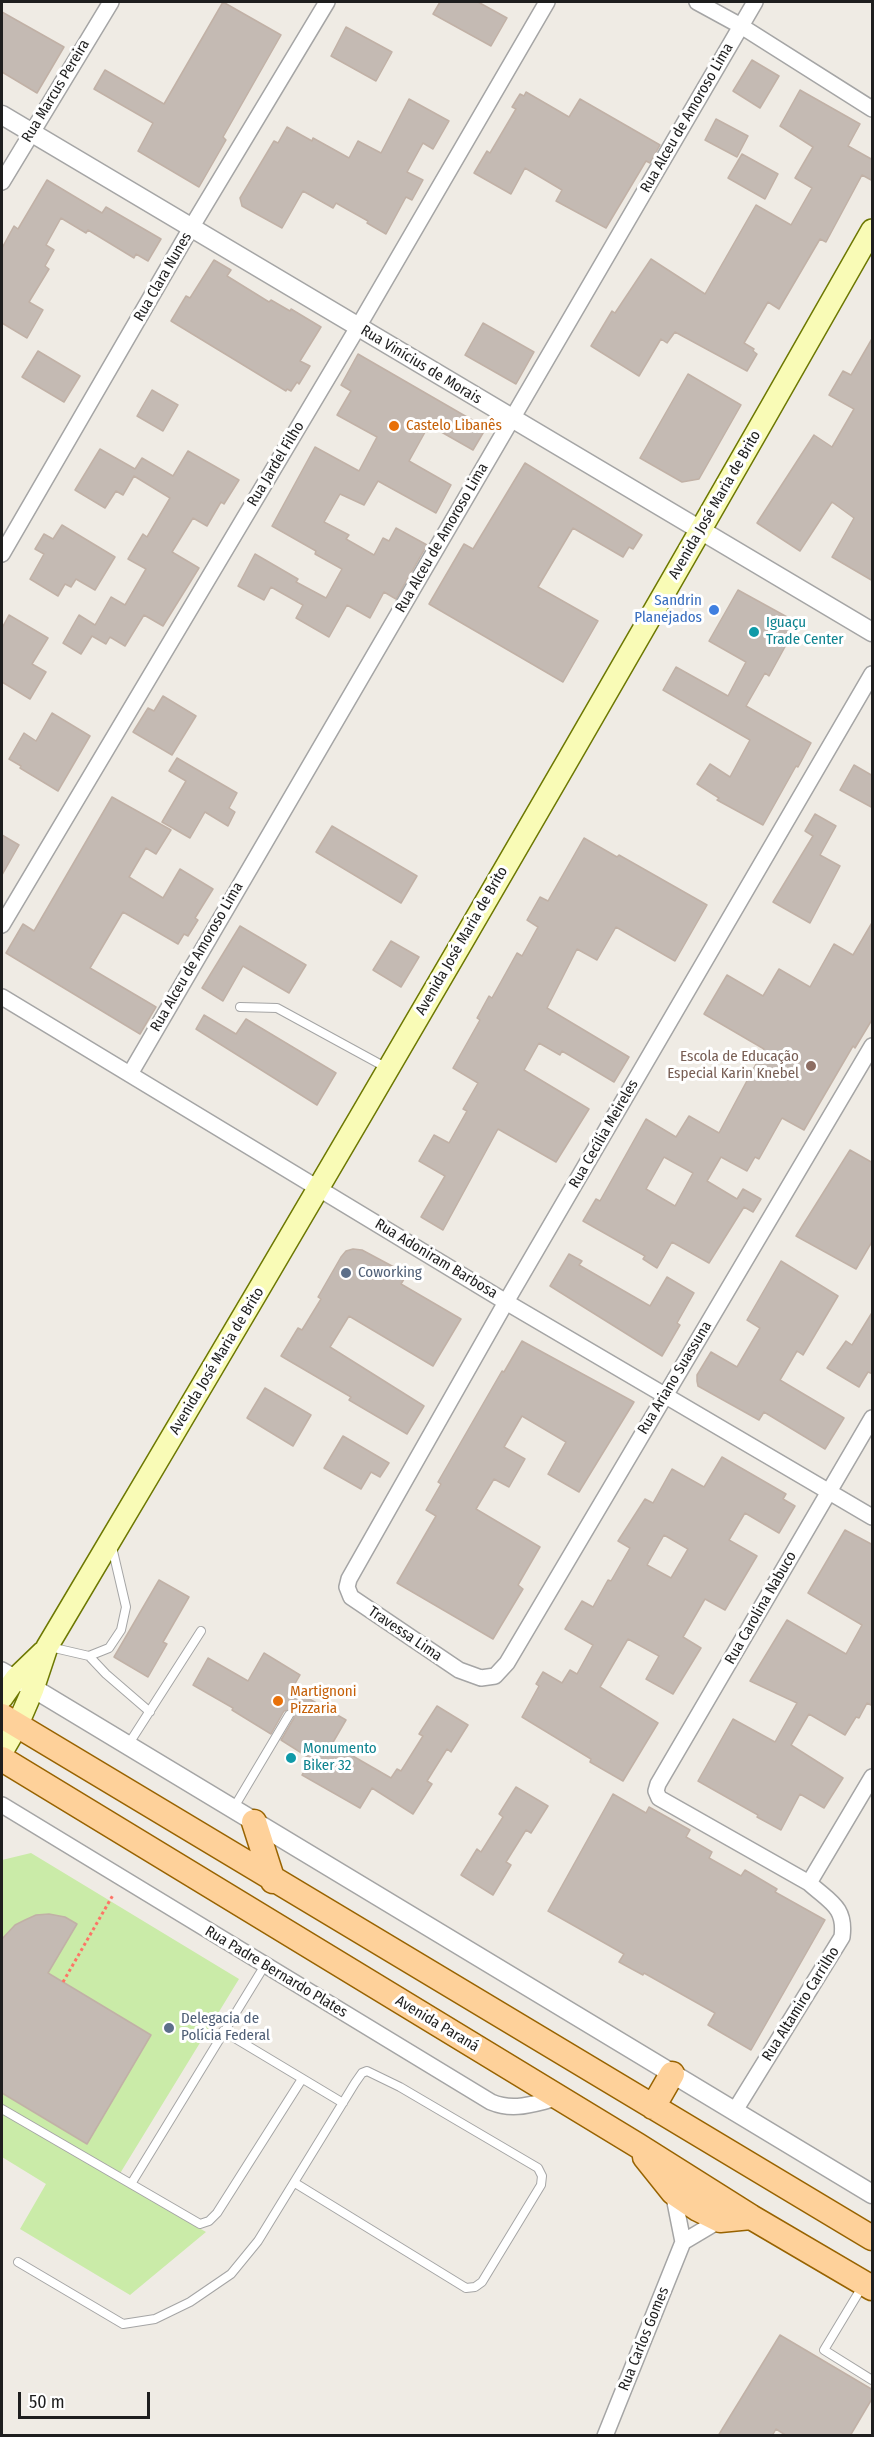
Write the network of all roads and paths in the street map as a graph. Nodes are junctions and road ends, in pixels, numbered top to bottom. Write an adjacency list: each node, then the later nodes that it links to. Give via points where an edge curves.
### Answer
1 (111, 2): 9 (street, Rua Marcus Pereira)
2 (327, 2): 11 (street, Rua Clara Nunes)
3 (547, 2): 13 (street, Rua Jardel Filho)
4 (697, 2): 6 (street)
5 (755, 2): 6 (street, Rua Alceu de Amoroso Lima)
6 (741, 26): 7 (street); 14 (street, Rua Alceu de Amoroso Lima)
7 (873, 109)
8 (2, 115): 9 (street, Rua Vinícius de Morais)
9 (30, 133): 10 (street, Rua Marcus Pereira); 11 (street, Rua Vinícius de Morais)
10 (2, 182)
11 (191, 228): 13 (street, Rua Vinícius de Morais); 16 (street, Rua Clara Nunes)
12 (873, 230): 15 (main road, Avenida José Maria de Brito)
13 (358, 327): 14 (street, Rua Vinícius de Morais); 19 (street, Rua Jardel Filho)
14 (512, 418): 15 (street, Rua Vinícius de Morais); 24 (street, Rua Alceu de Amoroso Lima)
15 (701, 531): 17 (street, Rua Vinícius de Morais); 23 (main road, Avenida José Maria de Brito)
16 (2, 554)
17 (873, 632)
18 (873, 674): 26 (street, Rua Cecília Meireles)
19 (2, 925)
20 (2, 997): 24 (street, Rua Adoniram Barbosa)
21 (240, 1007): 23 (lane, via 277,1008)
22 (873, 1046): 27 (street, Rua Ariano Suassuna)
23 (389, 1068): 25 (main road, Avenida José Maria de Brito)
24 (130, 1074): 25 (street, Rua Adoniram Barbosa)
25 (319, 1189): 26 (street, Rua Adoniram Barbosa); 31 (main road, Avenida José Maria de Brito)
26 (506, 1302): 27 (street, Rua Adoniram Barbosa); 32 (street, Rua Cecília Meireles, via 349,1579)
27 (665, 1395): 29 (street, Rua Adoniram Barbosa); 36 (street, Rua Ariano Suassuna, via 507,1663 495,1676 481,1678)
28 (873, 1418): 29 (street, Rua Carolina Nabuco)
29 (829, 1491): 30 (street, Rua Adoniram Barbosa); 46 (street, Rua Carolina Nabuco, via 658,1784)
30 (873, 1517)
31 (111, 1540): 34 (main road, Avenida José Maria de Brito); 35 (lane, via 126,1607 121,1630 109,1648)
32 (351, 1597): 36 (street, Travessa Lima)
33 (201, 1631): 39 (lane)
34 (46, 1648): 35 (lane); 37 (main road, Avenida José Maria de Brito)
35 (89, 1656): 39 (lane)
36 (459, 1670)
37 (17, 1679): 38 (main road, Avenida José Maria de Brito); 41 (main road, Avenida José Maria de Brito); 42 (street)
38 (2, 1698)
39 (150, 1712): 42 (lane)
40 (289, 1715): 48 (lane)
41 (9, 1721): 43 (main road, Avenida José Maria de Brito); 50 (main road)
42 (128, 1745): 48 (street)
43 (2, 1752)
44 (2, 1759): 58 (main road, Avenida Paraná)
45 (873, 1778): 51 (street)
46 (658, 1798): 51 (street, Rua Altamiro Carrilho)
47 (2, 1805): 53 (street, Rua Padre Bernardo Plates)
48 (233, 1809): 49 (street)
49 (254, 1822): 50 (main road); 56 (street)
50 (273, 1881): 60 (main road)
51 (809, 1883): 62 (street, Rua Altamiro Carrilho, via 842,1914 842,1937)
52 (113, 1895): 54 (path)
53 (265, 1965): 55 (lane); 58 (street, Rua Padre Bernardo Plates, via 491,2102 518,2107)
54 (63, 1982)
55 (223, 2031): 57 (lane); 65 (lane)
56 (672, 2074): 60 (main road); 62 (street)
57 (302, 2079): 59 (lane); 65 (lane, via 209,2222 200,2224)
58 (558, 2098): 63 (main road, Avenida Paraná)
59 (343, 2103): 64 (lane); 64 (lane, via 362,2073 370,2071 538,2168 541,2185 482,2282 466,2288)
60 (653, 2108): 70 (main road)
61 (2, 2109): 65 (lane)
62 (734, 2112): 67 (street)
63 (637, 2145): 66 (main road); 68 (main road, Avenida Paraná)
64 (295, 2183): 72 (lane, via 258,2241 231,2274 190,2302 155,2319 123,2324)
65 (131, 2184)
66 (673, 2192): 69 (main road); 71 (street)
67 (873, 2194)
68 (751, 2217): 69 (main road); 73 (main road, Avenida Paraná)
69 (720, 2220): 71 (street)
70 (873, 2238)
71 (683, 2242): 75 (street, Rua Carlos Gomes)
72 (18, 2262)
73 (868, 2286): 74 (lane, via 824,2350)
74 (873, 2380)
75 (605, 2436)

